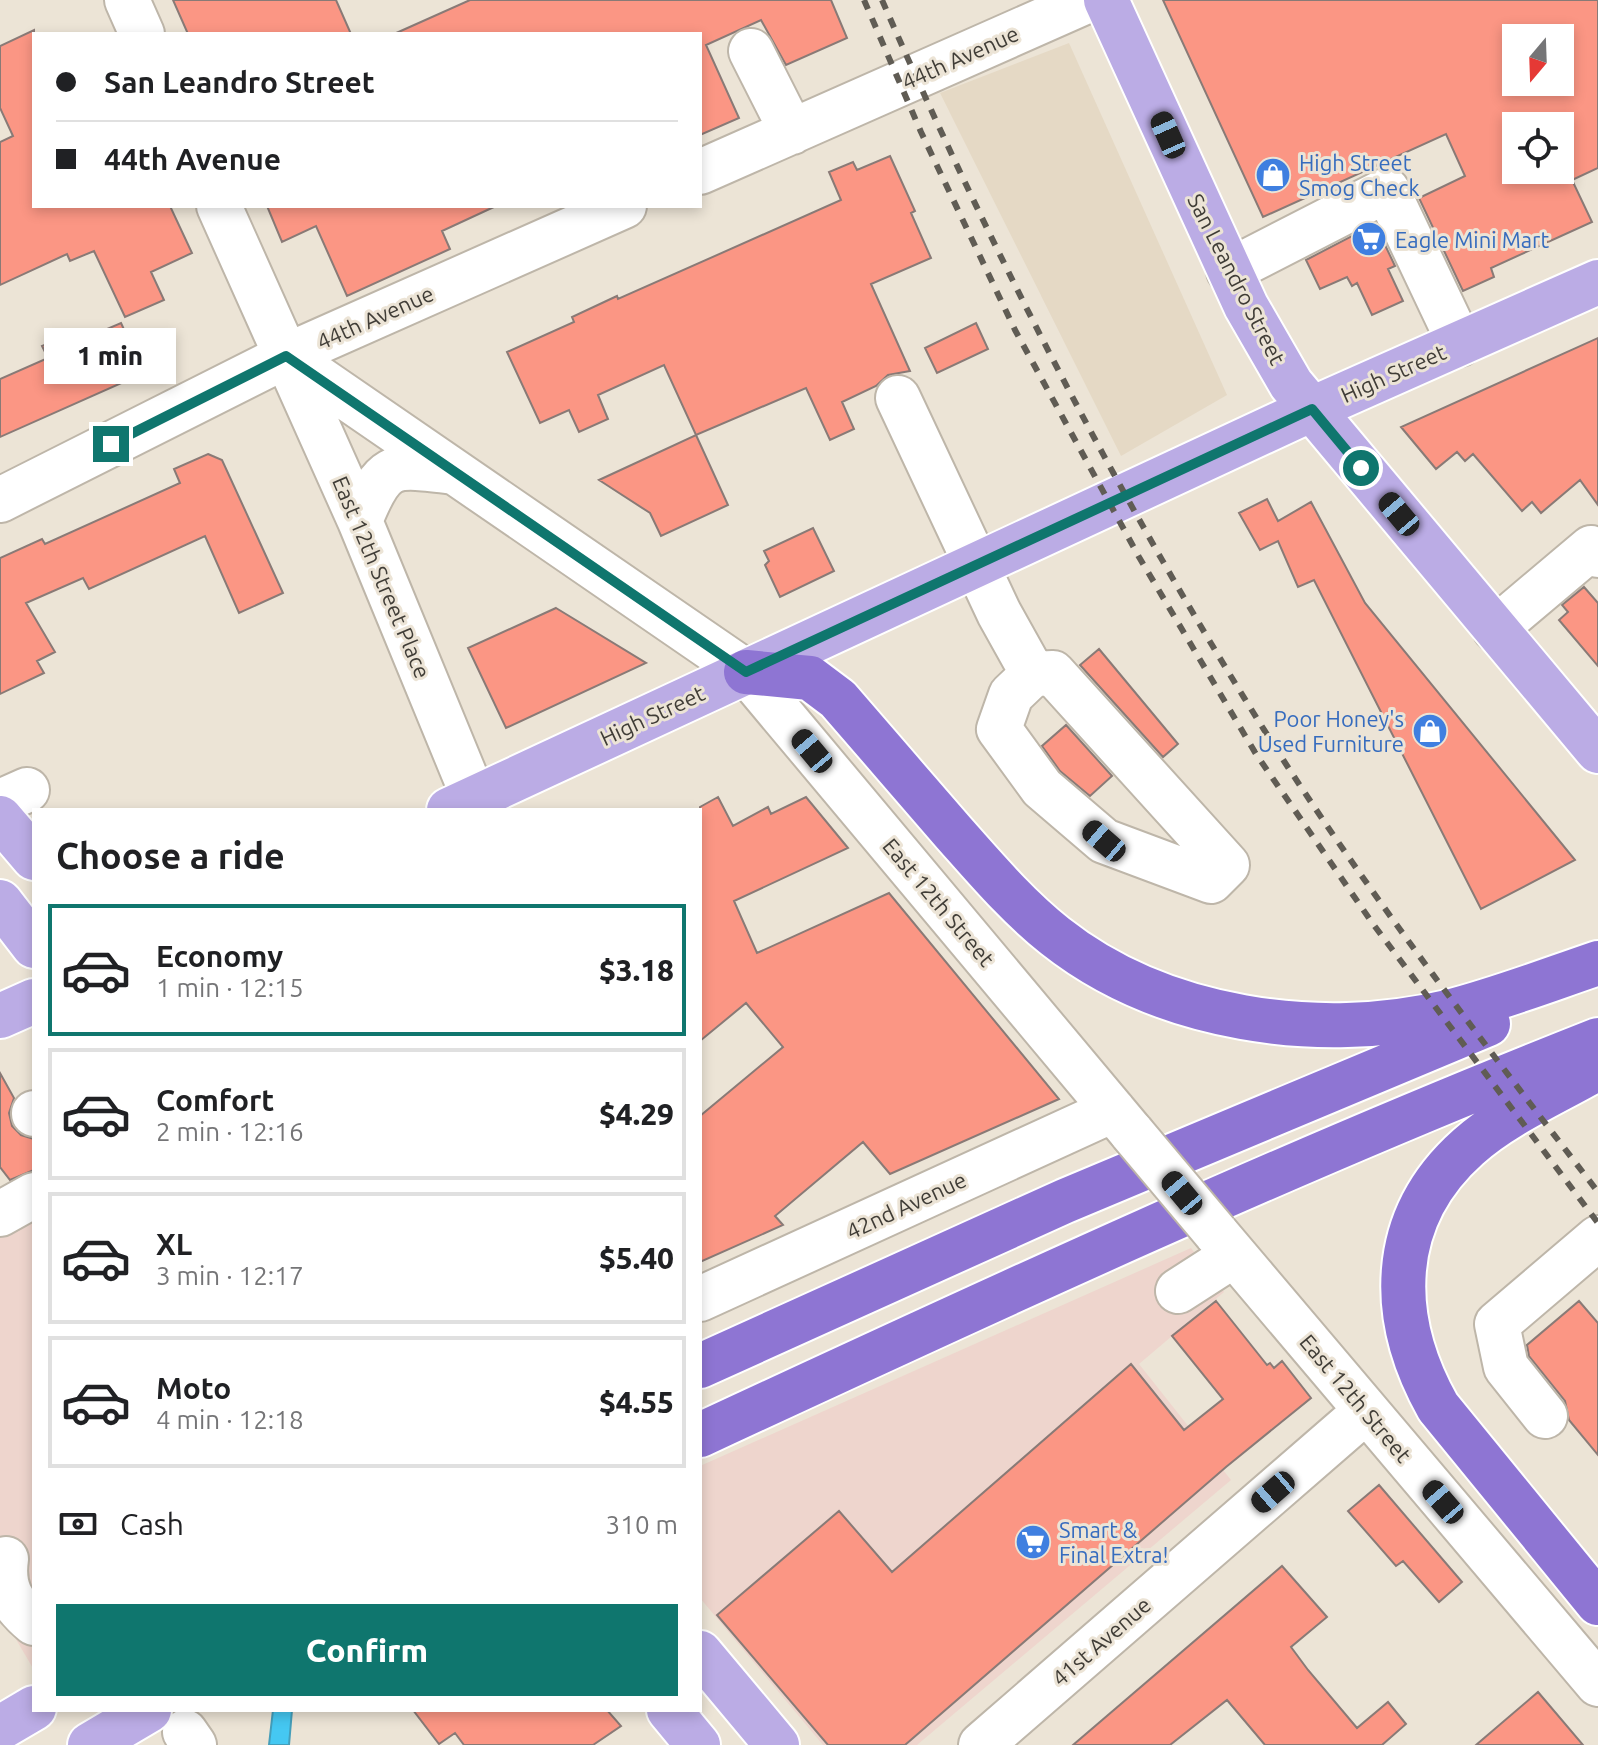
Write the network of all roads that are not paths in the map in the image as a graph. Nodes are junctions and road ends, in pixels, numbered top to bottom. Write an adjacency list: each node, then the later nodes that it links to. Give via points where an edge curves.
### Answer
1 (127, 0): 4 (street)
2 (1089, 0): 6 (street, 44th Avenue)
3 (1106, 0): 10 (main road, San Leandro Street)
4 (141, 32)
5 (751, 51): 6 (street)
6 (792, 132): 7 (street, 44th Avenue)
7 (702, 171)
8 (220, 208): 13 (street)
9 (619, 208): 13 (street, 44th Avenue)
10 (1229, 271): 12 (street, via 1387,190); 15 (main road, San Leandro Street, via 1266,344)
11 (1596, 287): 12 (main road, High Street)
12 (1460, 344): 15 (main road, High Street)
13 (286, 356): 16 (street, East 12th Street); 17 (street, 44th Avenue); 18 (street, East 12th Street Place)
14 (898, 398): 20 (street)
15 (1312, 409): 20 (main road, High Street); 21 (main road, San Leandro Street)
16 (458, 472): 18 (street, via 402,466 376,482); 22 (street, East 12th Street)
17 (0, 500)
18 (360, 521): 26 (street, East 12th Street Place)
19 (1598, 555): 21 (street, via 1591,548)
20 (978, 567): 22 (main road, High Street); 23 (street)
21 (1495, 629): 24 (main road, San Leandro Street)
22 (746, 672): 26 (main road, High Street); 30 (highway, via 810,678 838,699 1016,902 1096,965 1141,988 1274,1020 1374,1023 1460,1008); 36 (street, East 12th Street)
23 (1033, 674): 23 (street, via 1011,695 999,729 1042,788 1104,841 1211,881 1227,865 1053,673)
24 (1598, 751)
25 (9, 803): 27 (main road)
26 (462, 804)
27 (32, 854)
28 (0, 902): 29 (main road)
29 (32, 943)
30 (1598, 963)
31 (1598, 979): 43 (highway, via 1080,1195)
32 (32, 1002): 33 (main road)
33 (0, 1016)
34 (1598, 1040): 46 (highway, via 1083,1257)
35 (1598, 1068): 48 (highway, via 1499,1125 1445,1170 1411,1233 1402,1301 1418,1373 1438,1407)
36 (1122, 1122): 40 (street, East 12th Street, bridge); 42 (street, 42nd Avenue)
37 (32, 1196): 38 (street)
38 (0, 1214)
39 (1598, 1238): 45 (street, via 1497,1324 1506,1367)
40 (1225, 1244): 41 (street); 44 (street, East 12th Street)
41 (1178, 1291)
42 (702, 1298)
43 (702, 1365)
44 (1366, 1411): 51 (street, East 12th Street); 57 (street, 41st Avenue)
45 (1545, 1416)
46 (702, 1434)
47 (6, 1559): 49 (street, via 3,1580)
48 (1598, 1603)
49 (32, 1621)
50 (702, 1655): 56 (main road)
51 (1598, 1684)
52 (32, 1709): 53 (main road)
53 (0, 1728)
54 (176, 1729): 55 (main road)
55 (90, 1745)
56 (777, 1745)
57 (981, 1745)

